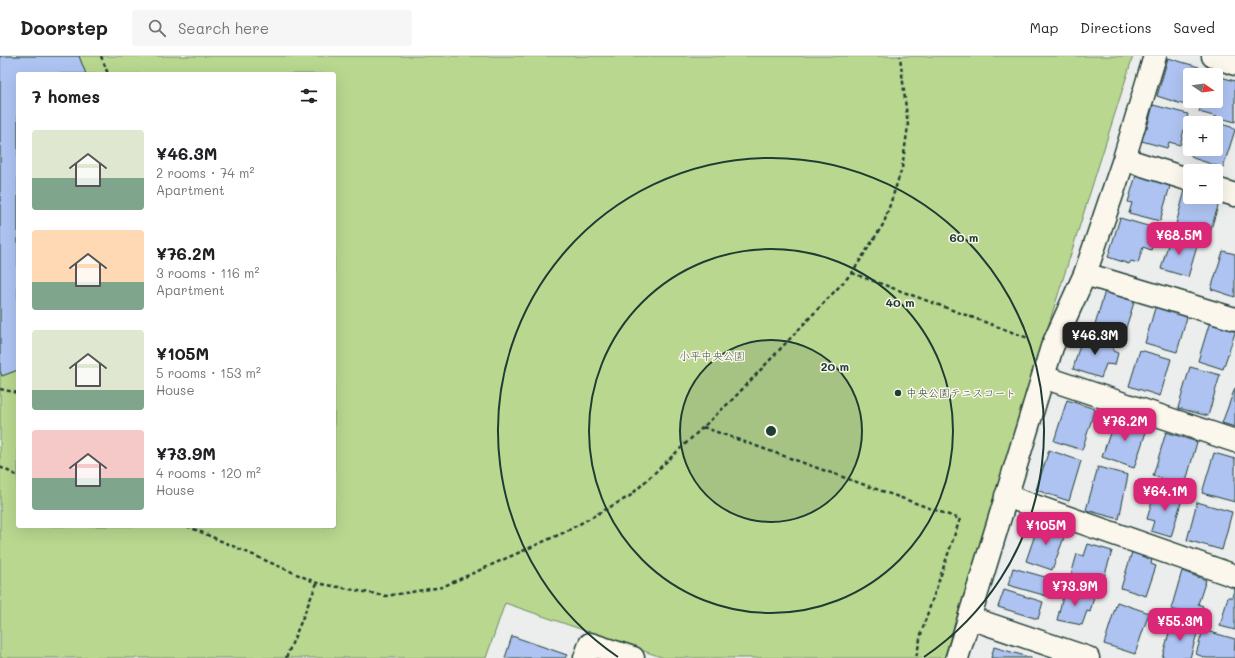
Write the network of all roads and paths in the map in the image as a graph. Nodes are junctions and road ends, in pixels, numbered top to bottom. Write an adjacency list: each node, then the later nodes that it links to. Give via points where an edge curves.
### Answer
1 (100, 56): 6 (path)
2 (900, 56): 11 (path, via 908,126 902,168 884,223)
3 (1155, 56): 7 (street)
4 (1213, 56): 5 (street)
5 (1235, 64)
6 (107, 72)
7 (1124, 159): 8 (street); 12 (street)
8 (1183, 178)
9 (1223, 191): 10 (street)
10 (1235, 195)
11 (852, 273): 14 (path); 18 (path, via 734,398)
12 (1085, 274): 13 (street); 14 (street)
13 (1235, 318)
14 (1052, 347): 15 (street)
15 (1043, 377): 19 (street); 22 (street)
16 (0, 389): 17 (path)
17 (16, 393)
18 (703, 427): 25 (path, via 630,496 565,532 442,586 386,596); 30 (path, via 960,520 922,630)
19 (1235, 441)
20 (0, 467): 21 (path)
21 (16, 475)
22 (1006, 496): 24 (street); 26 (street)
23 (192, 528): 25 (path)
24 (1235, 576)
25 (318, 583): 27 (path)
26 (970, 618): 31 (street); 32 (street)
27 (286, 658)
28 (585, 658): 29 (street, via 590,644)
29 (633, 658)
30 (916, 658)
31 (957, 658)
32 (1088, 658)

